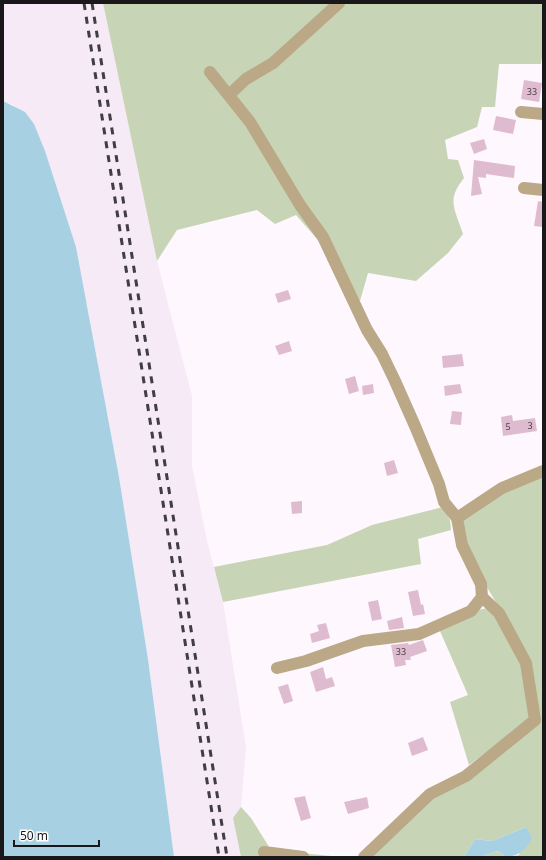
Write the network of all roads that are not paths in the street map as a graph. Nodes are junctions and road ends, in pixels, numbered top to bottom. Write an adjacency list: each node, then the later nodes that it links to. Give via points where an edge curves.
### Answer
1 (339, 3): 3 (street, via 273,63 246,79)
2 (210, 72): 3 (street)
3 (229, 94): 9 (street, via 250,122 300,205 323,237 416,426 444,502)
4 (521, 112): 5 (street)
5 (543, 114)
6 (524, 188): 7 (street)
7 (543, 190)
8 (543, 471): 9 (street, via 502,488)
9 (457, 518): 10 (street, via 462,545 481,584)
10 (482, 597): 11 (street, via 471,611 419,634 363,641 306,661); 14 (street, via 499,614 526,663 535,720 466,776 430,794)
11 (277, 668)
12 (264, 852): 13 (street)
13 (303, 857)
14 (364, 857)

